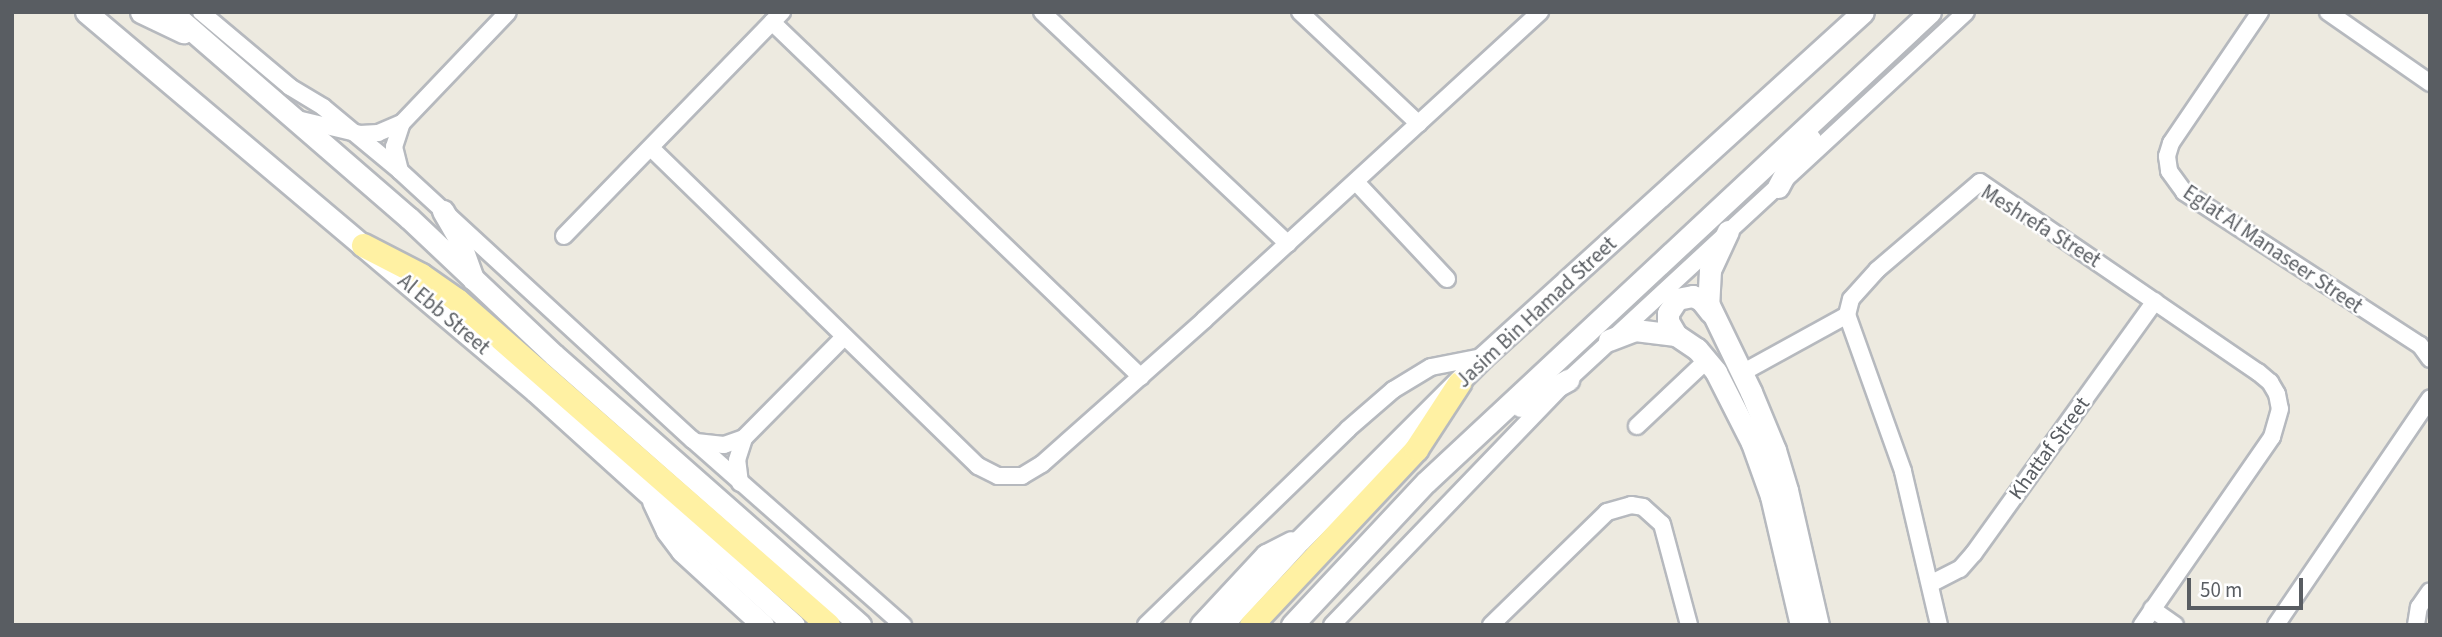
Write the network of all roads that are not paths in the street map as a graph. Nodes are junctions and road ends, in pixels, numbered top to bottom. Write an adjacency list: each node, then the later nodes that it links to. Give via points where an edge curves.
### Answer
1 (86, 12): 30 (main road, Al Ebb Street)
2 (141, 12): 15 (main road)
3 (171, 12): 15 (main road, Al Ebb Street)
4 (201, 12): 21 (street)
5 (508, 12): 19 (street)
6 (1042, 12): 29 (street)
7 (1300, 12): 20 (street)
8 (1540, 12): 20 (street)
9 (1863, 12): 39 (main road, Jasim Bin Hamad Street)
10 (1930, 12): 16 (main road)
11 (1966, 12): 25 (street)
12 (2260, 12): 40 (street, Eglat Al Manaseer Street, via 2171,143 2169,172 2184,192 2420,345)
13 (2328, 12): 17 (street)
14 (777, 17): 22 (street); 43 (street)
15 (210, 45): 18 (main road, Al Ebb Street)
16 (1867, 70): 25 (main road, via 1795,155); 50 (main road)
17 (2430, 83)
18 (294, 119): 21 (street); 32 (main road, Al Ebb Street)
19 (402, 123): 21 (street, via 378,133); 23 (street, via 394,147)
20 (1419, 124): 24 (street)
21 (351, 132): 23 (street)
22 (651, 148): 28 (street); 37 (street)
23 (400, 171): 26 (street)
24 (1356, 182): 29 (street); 31 (street)
25 (1778, 187): 27 (street)
26 (443, 211): 32 (main road, via 462,244); 49 (street)
27 (1728, 231): 34 (main road, via 1710,270 1707,292); 38 (street)
28 (564, 236)
29 (1288, 244): 43 (street)
30 (363, 245): 52 (main road, Al Ebb Street); 60 (main road, via 457,300)
31 (1447, 279)
32 (474, 281): 57 (main road, Al Ebb Street)
33 (2155, 300): 35 (street, Meshrefa Street, via 1980,182 1877,270 1851,299); 54 (street, Khattaf Street, via 1975,553 1960,569); 56 (street, Meshrefa Street, via 2270,382 2280,409 2272,437)
34 (1711, 313): 36 (main road, via 1693,296 1677,299 1668,313); 42 (main road)
35 (1847, 315): 42 (street); 54 (street, via 1903,471)
36 (1676, 335): 38 (main road, via 1635,330); 41 (main road)
37 (844, 337): 43 (street, via 978,466 998,476 1033,471); 48 (street)
38 (1609, 340): 44 (street)
39 (1483, 357): 45 (main road, Jasim Bin Hamad Street); 63 (street, via 1431,367 1393,390)
40 (2430, 359)
41 (1707, 360): 47 (street); 71 (main road, via 1728,392 1762,469)
42 (1742, 373): 72 (main road, via 1787,489)
43 (1141, 377)
44 (1568, 380): 50 (main road, via 1518,408); 68 (street)
45 (1459, 383): 53 (main road, Jasim Bin Hamad Street); 66 (main road, via 1416,449)
46 (2430, 398): 76 (street)
47 (1637, 426)
48 (744, 438): 49 (street, via 724,445); 51 (street, via 737,460)
49 (693, 440): 51 (street)
50 (1426, 482): 67 (main road)
51 (740, 483): 62 (street)
52 (652, 496): 58 (main road, via 660,520 682,551); 59 (main road, Al Ebb Street)
53 (1300, 540): 64 (main road, via 1266,555); 65 (main road, Jasim Bin Hamad Street)
54 (1932, 583): 73 (street)
55 (2430, 591): 77 (street, via 2419,607)
56 (2152, 609): 74 (street, Meshrefa Street); 75 (street)
57 (855, 621): 61 (main road, via 870,620)
58 (763, 625)
59 (794, 625)
60 (828, 625)
61 (878, 625)
62 (903, 625)
63 (1146, 625)
64 (1201, 625)
65 (1222, 625)
66 (1251, 625)
67 (1292, 625)
68 (1332, 625)
69 (1491, 625): 70 (street, via 1607,513 1631,505 1654,514 1662,524)
70 (1689, 625)
71 (1801, 625)
72 (1818, 625)
73 (1939, 625)
74 (2142, 625)
75 (2175, 625)
76 (2276, 625)
77 (2416, 625)

